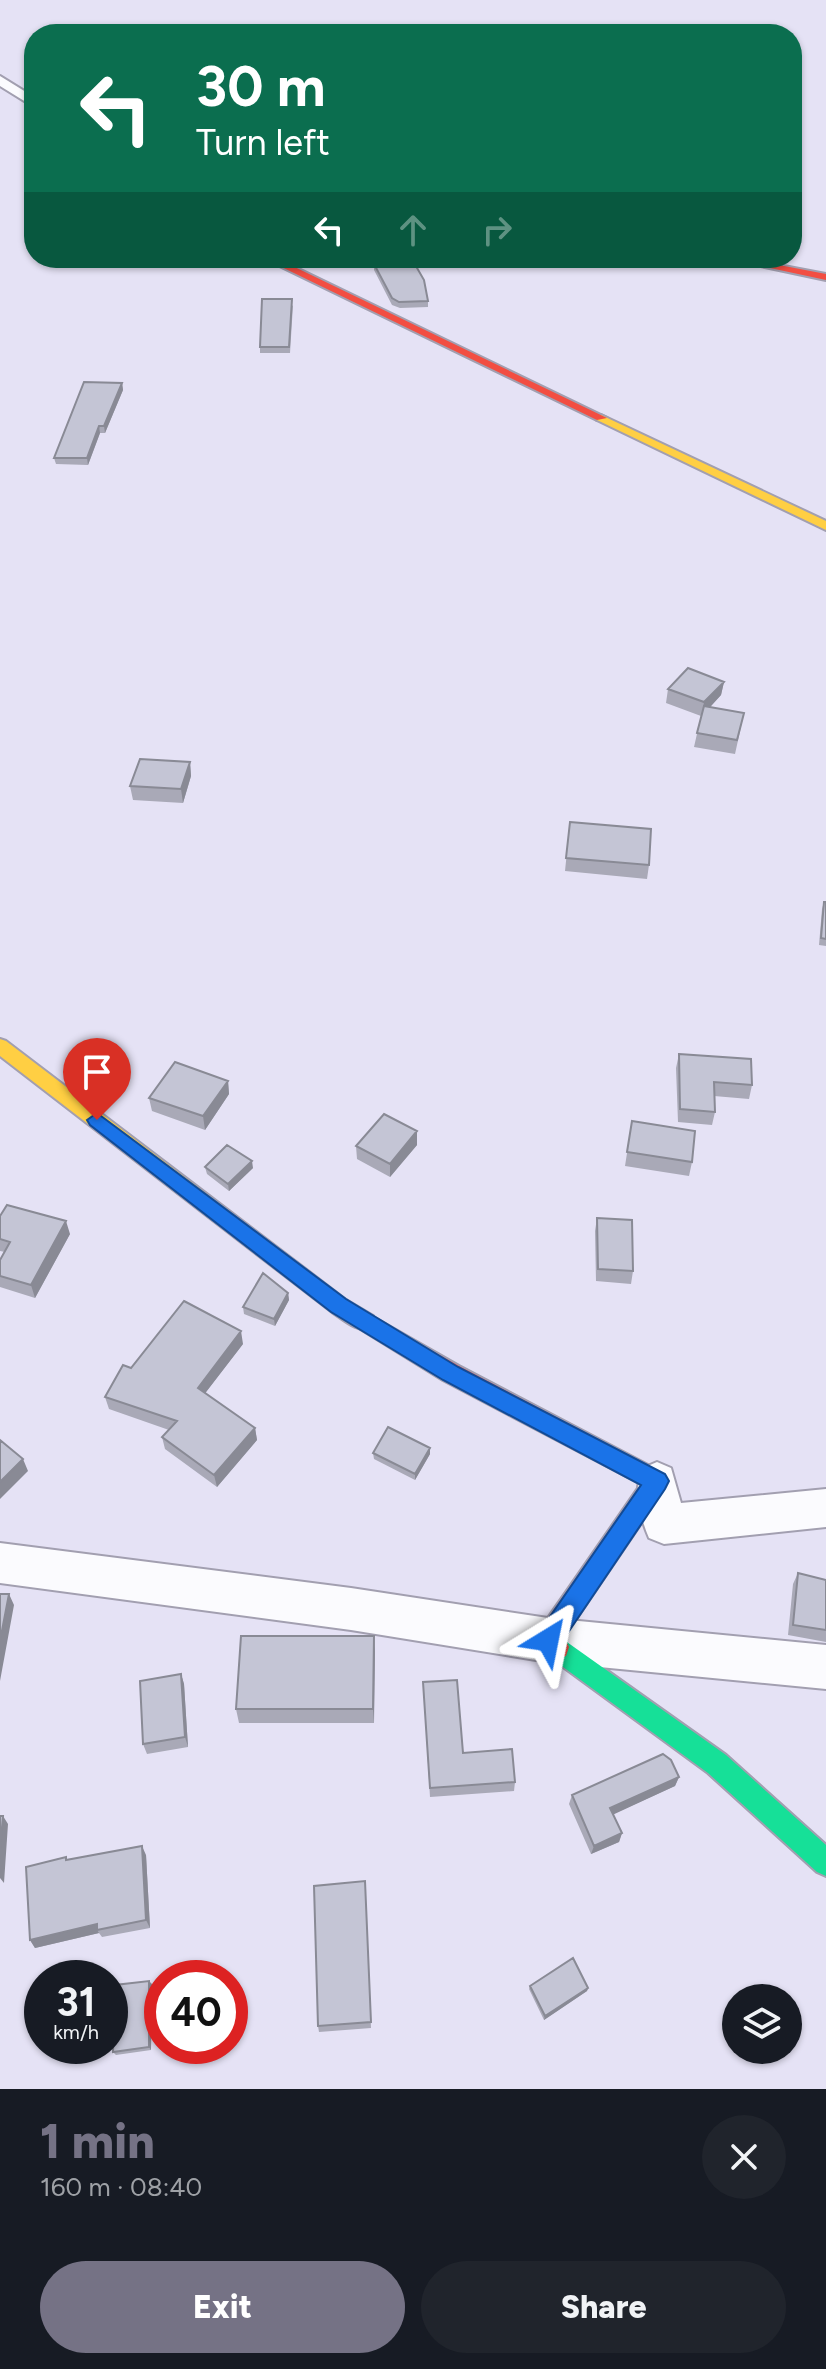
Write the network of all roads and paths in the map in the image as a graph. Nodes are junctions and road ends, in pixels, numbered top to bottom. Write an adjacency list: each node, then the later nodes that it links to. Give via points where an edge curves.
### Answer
1 (0, 80): 2 (street)
2 (24, 96)
3 (289, 268): 6 (street)
4 (780, 268): 5 (street)
5 (826, 277)
6 (826, 526)
7 (0, 1046): 8 (street, via 339,1306 451,1373)
8 (657, 1481): 9 (street, via 664,1524); 11 (street)
9 (826, 1508)
10 (0, 1563): 11 (street)
11 (548, 1640): 12 (street); 13 (street, via 717,1764)
12 (826, 1667)
13 (826, 1863)

